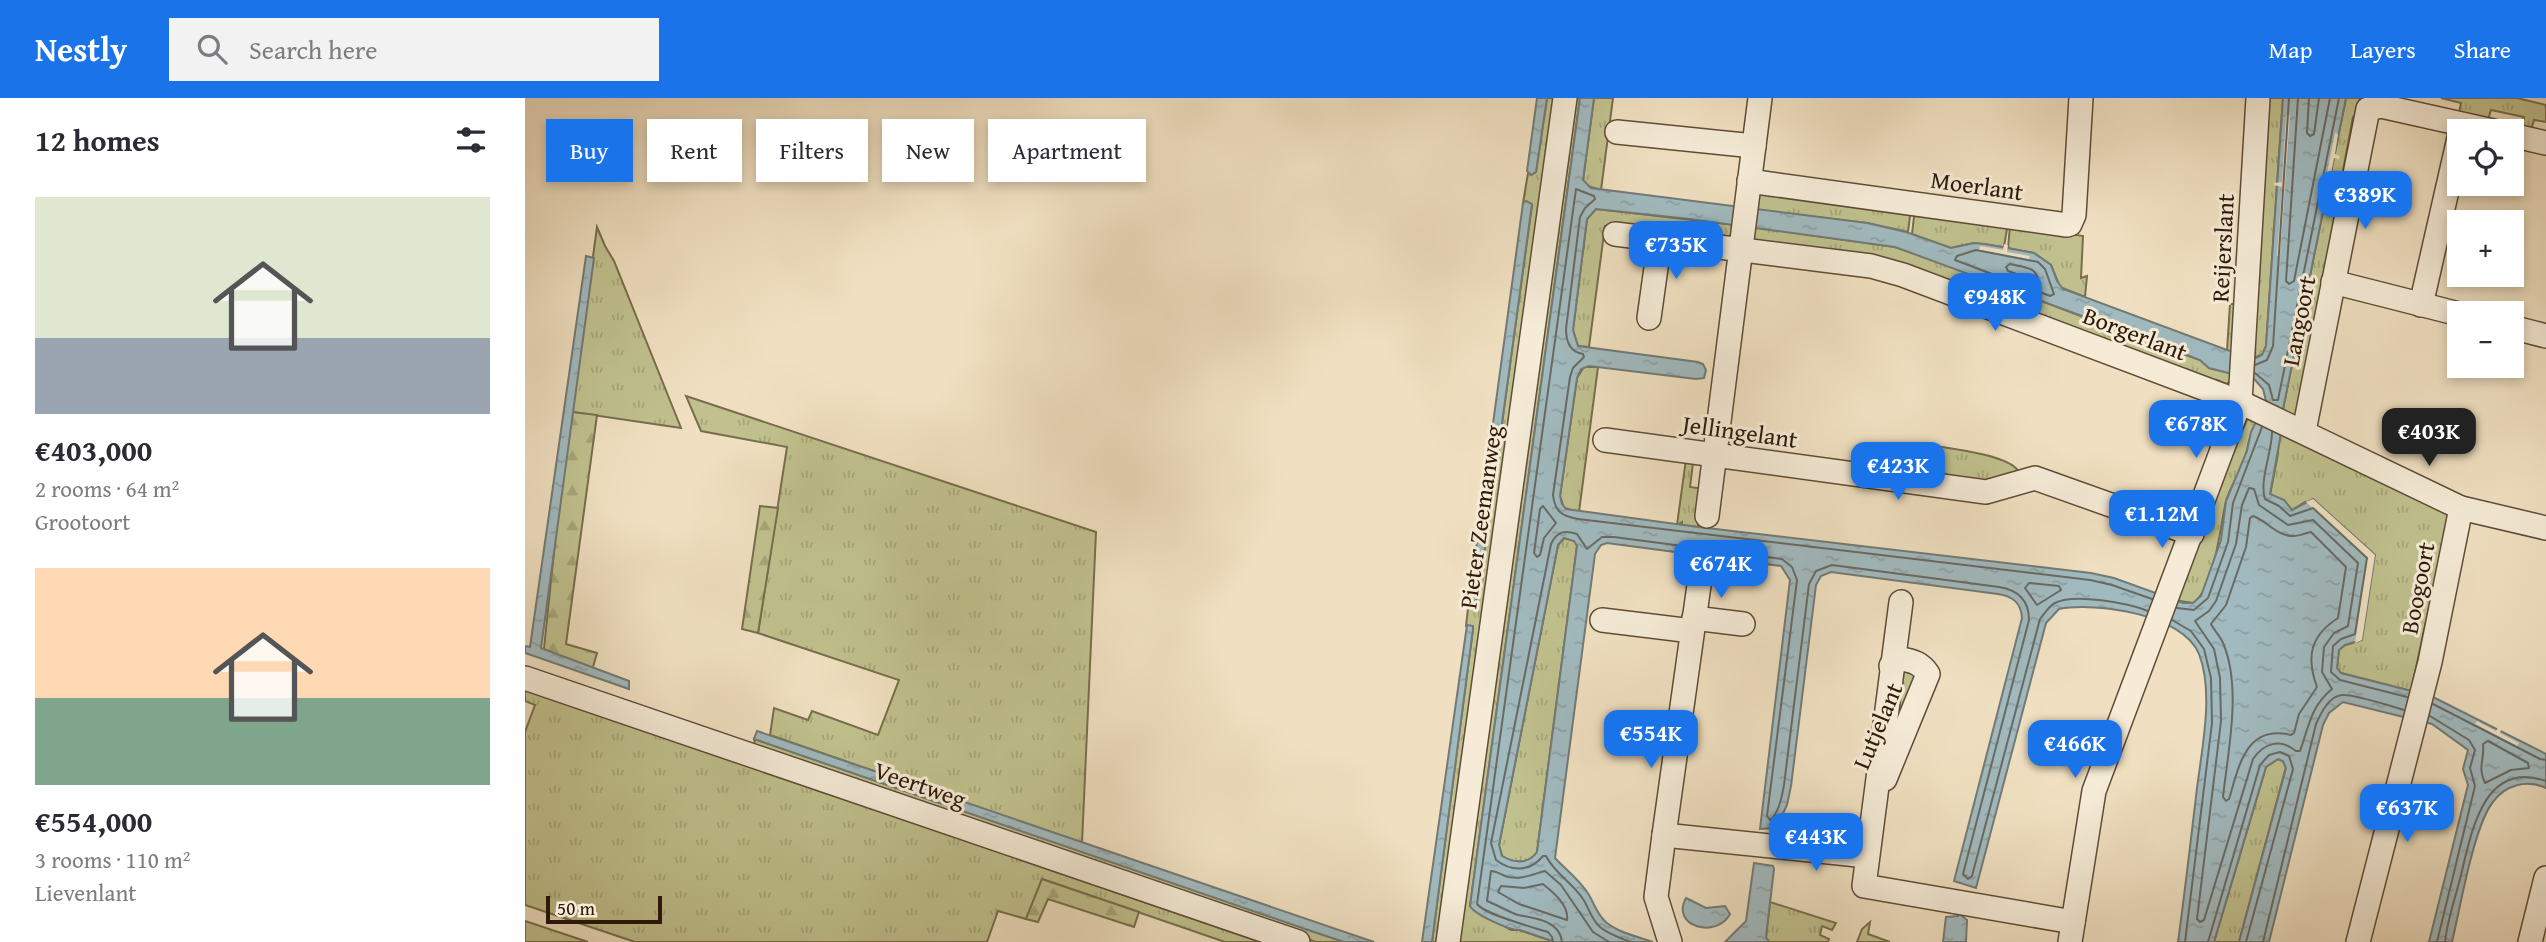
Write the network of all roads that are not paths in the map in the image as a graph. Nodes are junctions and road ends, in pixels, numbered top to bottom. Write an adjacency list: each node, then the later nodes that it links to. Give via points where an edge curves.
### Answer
1 (1565, 98): 42 (street, Pieter Zeemanweg)
2 (1760, 98): 9 (street)
3 (2081, 98): 10 (street, Moerlant, via 2074,215 2067,225)
4 (2258, 98): 21 (street, Reijerslant, via 2242,348)
5 (2447, 127): 15 (street, Langoort, via 2381,106 2368,109)
6 (1617, 132): 9 (street)
7 (2524, 138): 8 (street)
8 (2546, 144)
9 (1754, 146): 10 (street)
10 (1748, 188): 14 (street)
11 (2447, 189): 16 (street)
12 (1615, 234): 13 (street, Borgerlant)
13 (1660, 239): 14 (street, Borgerlant); 18 (street)
14 (1741, 245): 21 (street, Borgerlant, via 1903,275); 24 (street)
15 (2333, 282): 16 (street); 22 (street, Langoort)
16 (2421, 305): 17 (street)
17 (2447, 311)
18 (1649, 318)
19 (2524, 330): 20 (street)
20 (2546, 336)
21 (2245, 397): 22 (street, Borgerlant); 28 (street, Reijerslant)
22 (2296, 428): 25 (street, Borgerlant)
23 (1605, 440): 24 (street, Jellingelant)
24 (1715, 455): 26 (street); 28 (street, Jellingelant, via 1986,492 2035,478)
25 (2461, 508): 27 (street, Borgerlant); 44 (street, Boogoort, via 2413,736)
26 (1707, 516)
27 (2546, 528)
28 (2192, 534): 40 (street, Reijerslant, via 2094,791)
29 (1701, 571): 33 (street)
30 (1901, 602): 34 (street, Lutjelant)
31 (1602, 620): 33 (street)
32 (1743, 624): 33 (street)
33 (1693, 625): 37 (street)
34 (1891, 666): 36 (street, Lutjelant); 36 (street, Lutjelant, via 1901,659 1911,660 1927,674)
35 (525, 678): 41 (street, Veertweg)
36 (1874, 800): 38 (street, Lutjelant)
37 (1664, 835): 38 (street); 43 (street, via 1656,897)
38 (1867, 856): 40 (street, Lutjelant, via 1864,886 1961,901)
39 (2546, 878): 45 (street)
40 (2072, 932)
41 (1298, 942)
42 (1448, 942)
43 (1670, 942)
44 (2358, 942)
45 (2530, 942)

